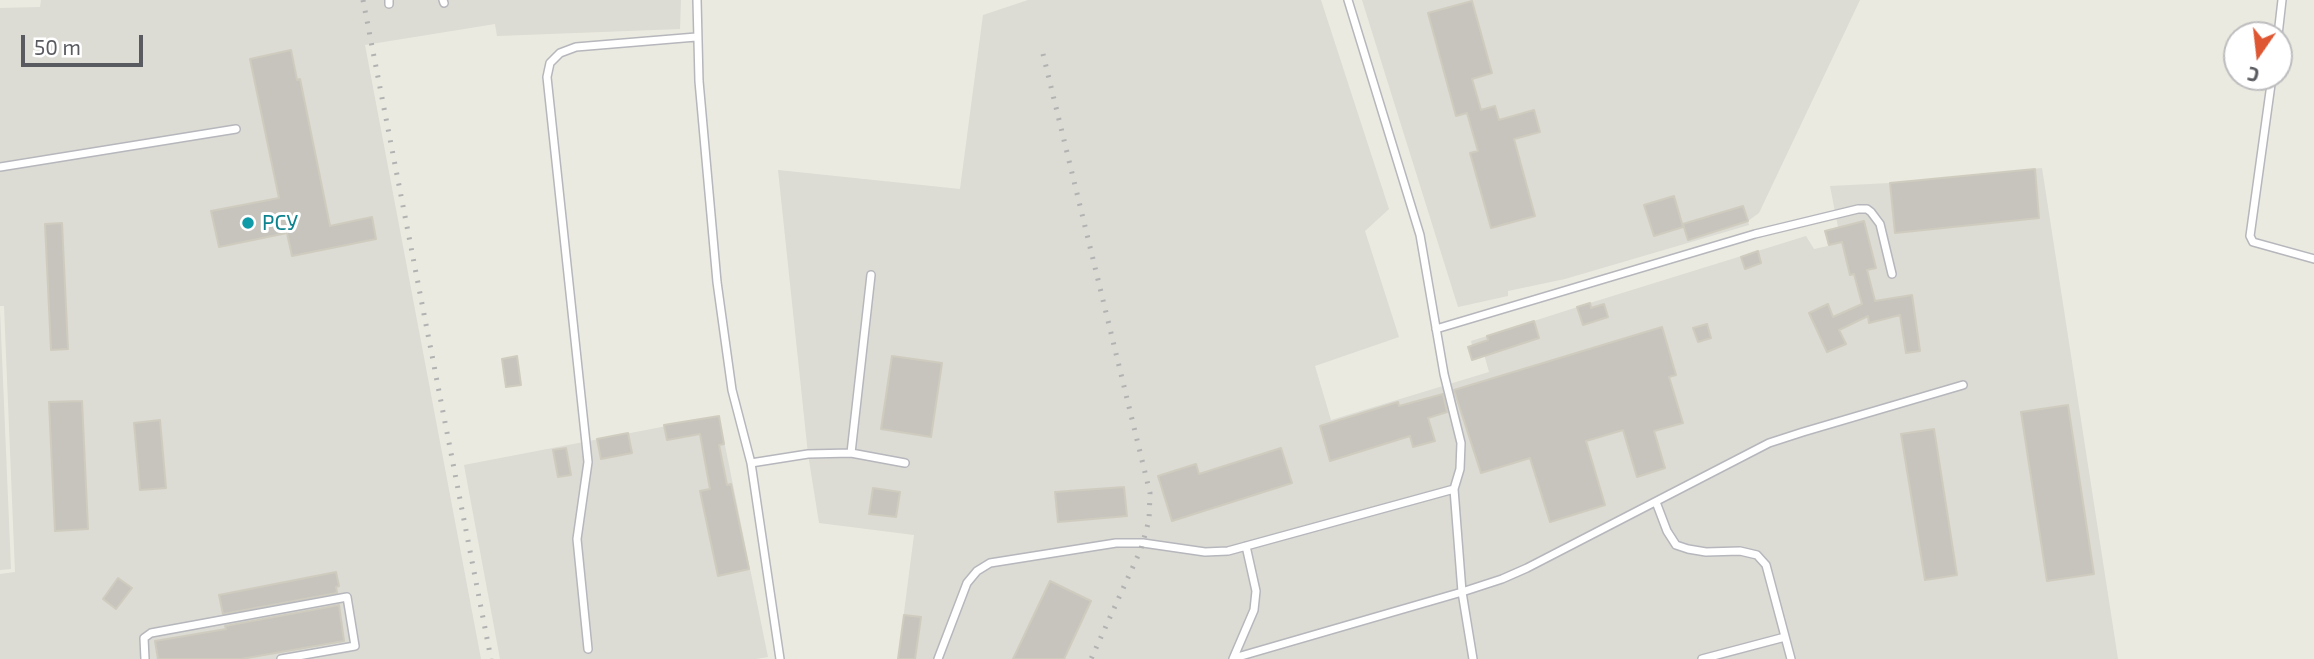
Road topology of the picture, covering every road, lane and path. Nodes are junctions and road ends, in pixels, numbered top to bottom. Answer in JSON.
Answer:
{"nodes":[{"id":1,"x":697,"y":0,"type":"edge"},
{"id":2,"x":1348,"y":0,"type":"edge"},
{"id":3,"x":2282,"y":0,"type":"edge"},
{"id":4,"x":2280,"y":21,"type":"edge"},
{"id":5,"x":696,"y":37,"type":"junction"},
{"id":6,"x":2270,"y":91,"type":"edge"},
{"id":7,"x":236,"y":128,"type":"dead end"},
{"id":8,"x":0,"y":167,"type":"edge"},
{"id":9,"x":2314,"y":259,"type":"edge"},
{"id":10,"x":1892,"y":274,"type":"dead end"},
{"id":11,"x":871,"y":275,"type":"dead end"},
{"id":12,"x":1436,"y":329,"type":"junction"},
{"id":13,"x":1963,"y":385,"type":"dead end"},
{"id":14,"x":851,"y":453,"type":"junction"},
{"id":15,"x":751,"y":463,"type":"junction"},
{"id":16,"x":905,"y":463,"type":"dead end"},
{"id":17,"x":1454,"y":489,"type":"junction"},
{"id":18,"x":1657,"y":502,"type":"junction"},
{"id":19,"x":1246,"y":546,"type":"junction"},
{"id":20,"x":1462,"y":592,"type":"junction"},
{"id":21,"x":1785,"y":637,"type":"junction"},
{"id":22,"x":588,"y":649,"type":"dead end"},
{"id":23,"x":1234,"y":658,"type":"edge"},
{"id":24,"x":145,"y":659,"type":"edge"},
{"id":25,"x":281,"y":659,"type":"edge"},
{"id":26,"x":780,"y":659,"type":"edge"},
{"id":27,"x":938,"y":659,"type":"edge"},
{"id":28,"x":1473,"y":659,"type":"edge"},
{"id":29,"x":1702,"y":659,"type":"edge"},
{"id":30,"x":1791,"y":659,"type":"edge"}],
"edges":[{"from":1,"to":5,"type":"lane"},
{"from":2,"to":12,"type":"lane"},
{"from":3,"to":4,"type":"lane"},
{"from":5,"to":15,"type":"lane"},
{"from":5,"to":22,"type":"lane"},
{"from":6,"to":9,"type":"lane"},
{"from":7,"to":8,"type":"lane"},
{"from":10,"to":12,"type":"lane"},
{"from":11,"to":14,"type":"lane"},
{"from":12,"to":17,"type":"lane"},
{"from":13,"to":18,"type":"lane"},
{"from":14,"to":15,"type":"lane"},
{"from":14,"to":16,"type":"lane"},
{"from":15,"to":26,"type":"lane"},
{"from":17,"to":19,"type":"lane"},
{"from":17,"to":20,"type":"lane"},
{"from":18,"to":20,"type":"lane"},
{"from":18,"to":21,"type":"lane"},
{"from":19,"to":23,"type":"lane"},
{"from":19,"to":27,"type":"lane"},
{"from":20,"to":23,"type":"lane"},
{"from":20,"to":28,"type":"lane"},
{"from":21,"to":29,"type":"lane"},
{"from":21,"to":30,"type":"lane"},
{"from":24,"to":25,"type":"lane"}]}
